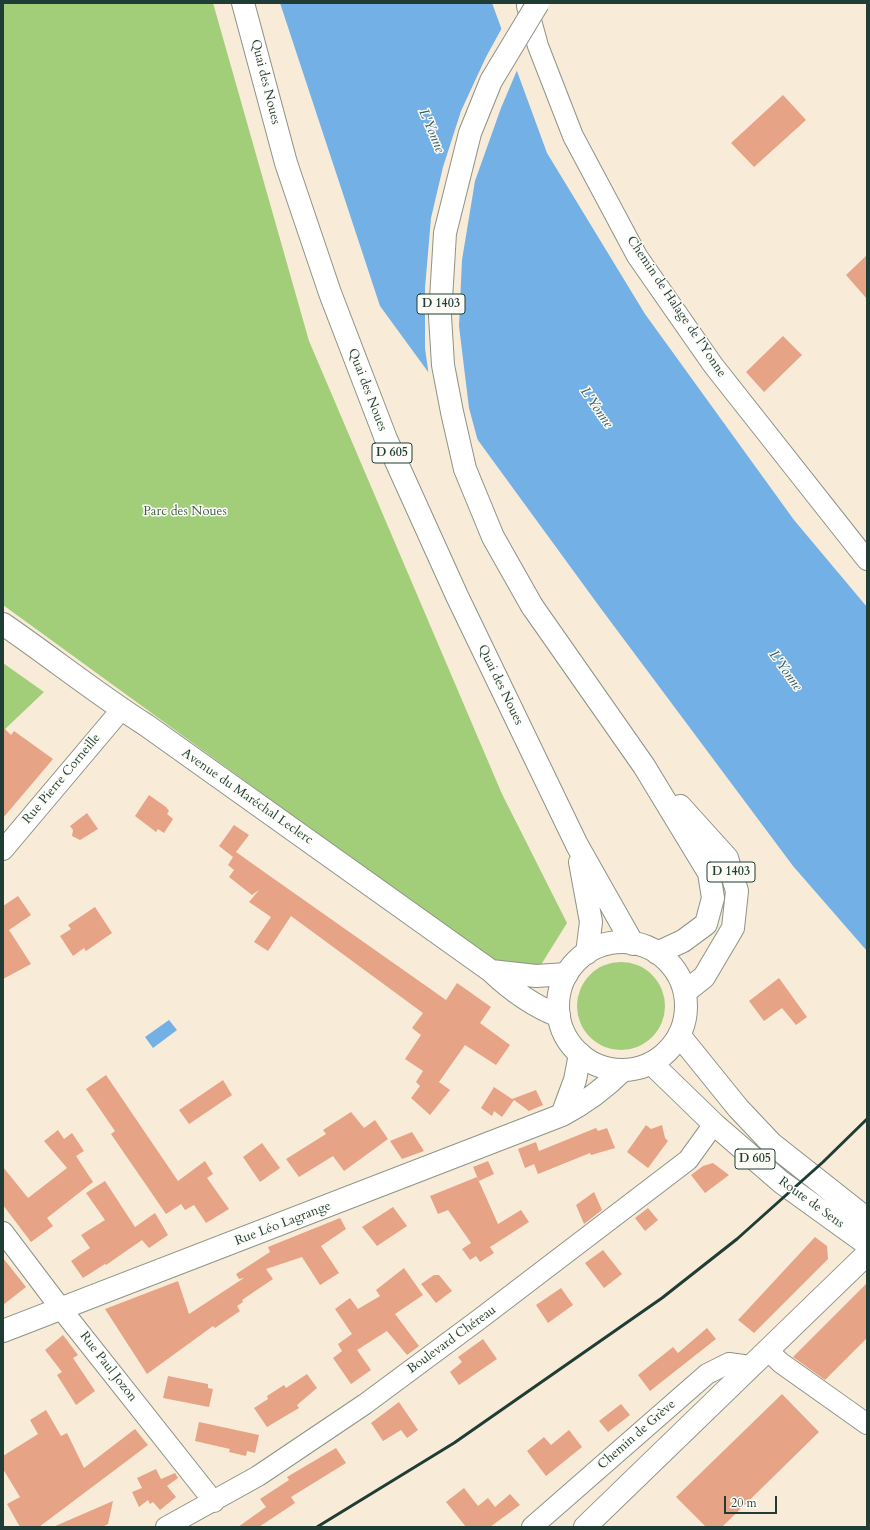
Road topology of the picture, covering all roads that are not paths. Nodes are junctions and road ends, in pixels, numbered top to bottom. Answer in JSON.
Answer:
{"nodes":[{"id":1,"x":243,"y":3,"type":"edge"},
{"id":2,"x":526,"y":3,"type":"edge"},
{"id":3,"x":538,"y":3,"type":"edge"},
{"id":4,"x":867,"y":560,"type":"edge"},
{"id":5,"x":3,"y":624,"type":"edge"},
{"id":6,"x":121,"y":710,"type":"junction"},
{"id":7,"x":644,"y":766,"type":"junction"},
{"id":8,"x":577,"y":845,"type":"junction"},
{"id":9,"x":3,"y":850,"type":"edge"},
{"id":10,"x":633,"y":944,"type":"junction"},
{"id":11,"x":658,"y":953,"type":"junction"},
{"id":12,"x":587,"y":954,"type":"junction"},
{"id":13,"x":491,"y":971,"type":"junction"},
{"id":14,"x":567,"y":974,"type":"junction"},
{"id":15,"x":685,"y":992,"type":"junction"},
{"id":16,"x":559,"y":1016,"type":"junction"},
{"id":17,"x":679,"y":1035,"type":"junction"},
{"id":18,"x":580,"y":1054,"type":"junction"},
{"id":19,"x":651,"y":1064,"type":"junction"},
{"id":20,"x":623,"y":1070,"type":"junction"},
{"id":21,"x":562,"y":1115,"type":"junction"},
{"id":22,"x":714,"y":1124,"type":"junction"},
{"id":23,"x":867,"y":1219,"type":"edge"},
{"id":24,"x":3,"y":1232,"type":"edge"},
{"id":25,"x":867,"y":1244,"type":"edge"},
{"id":26,"x":867,"y":1254,"type":"edge"},
{"id":27,"x":62,"y":1310,"type":"junction"},
{"id":28,"x":3,"y":1331,"type":"edge"},
{"id":29,"x":768,"y":1350,"type":"junction"},
{"id":30,"x":750,"y":1366,"type":"junction"},
{"id":31,"x":867,"y":1424,"type":"edge"},
{"id":32,"x":214,"y":1502,"type":"junction"},
{"id":33,"x":166,"y":1527,"type":"edge"},
{"id":34,"x":532,"y":1527,"type":"edge"},
{"id":35,"x":585,"y":1527,"type":"edge"}],
"edges":[{"from":1,"to":8,"type":"main road","name":"Quai des Noues","number":"D 605"},
{"from":2,"to":4,"type":"street","name":"Chemin de Halage de l'Yonne"},
{"from":3,"to":7,"type":"main road","number":"D 1403","bridge":true},
{"from":5,"to":6,"type":"main road","name":"Avenue du Maréchal Leclerc"},
{"from":6,"to":9,"type":"street","name":"Rue Pierre Corneille"},
{"from":6,"to":13,"type":"main road","name":"Avenue du Maréchal Leclerc"},
{"from":7,"to":11,"type":"main road","number":"D 1403"},
{"from":7,"to":15,"type":"main road","number":"D 1403"},
{"from":8,"to":10,"type":"main road","number":"D 605"},
{"from":8,"to":12,"type":"main road","number":"D 605"},
{"from":10,"to":11,"type":"main road"},
{"from":10,"to":12,"type":"main road"},
{"from":11,"to":15,"type":"main road"},
{"from":12,"to":14,"type":"main road"},
{"from":13,"to":14,"type":"main road"},
{"from":13,"to":16,"type":"main road"},
{"from":14,"to":16,"type":"main road"},
{"from":15,"to":17,"type":"main road"},
{"from":16,"to":18,"type":"main road"},
{"from":17,"to":19,"type":"main road"},
{"from":17,"to":23,"type":"main road","name":"Route de Sens","number":"D 605"},
{"from":18,"to":20,"type":"main road"},
{"from":18,"to":21,"type":"main road"},
{"from":19,"to":20,"type":"main road"},
{"from":19,"to":22,"type":"main road","name":"Route de Sens","number":"D 605"},
{"from":20,"to":21,"type":"main road","name":"Rue Léo Lagrange"},
{"from":21,"to":27,"type":"main road","name":"Rue Léo Lagrange"},
{"from":22,"to":25,"type":"main road","name":"Route de Sens","number":"D 605"},
{"from":22,"to":32,"type":"street","name":"Boulevard Chéreau"},
{"from":24,"to":27,"type":"street","name":"Rue Paul Jozon"},
{"from":26,"to":29,"type":"main road","name":"Chemin de Grève"},
{"from":27,"to":28,"type":"main road","name":"Rue Léo Lagrange"},
{"from":27,"to":32,"type":"street","name":"Rue Paul Jozon"},
{"from":29,"to":30,"type":"main road","name":"Chemin de Grève"},
{"from":29,"to":31,"type":"street"},
{"from":30,"to":34,"type":"street","name":"Chemin de Grève"},
{"from":30,"to":35,"type":"main road","name":"Chemin de Grève"},
{"from":32,"to":33,"type":"street","name":"Boulevard Chéreau"}]}
